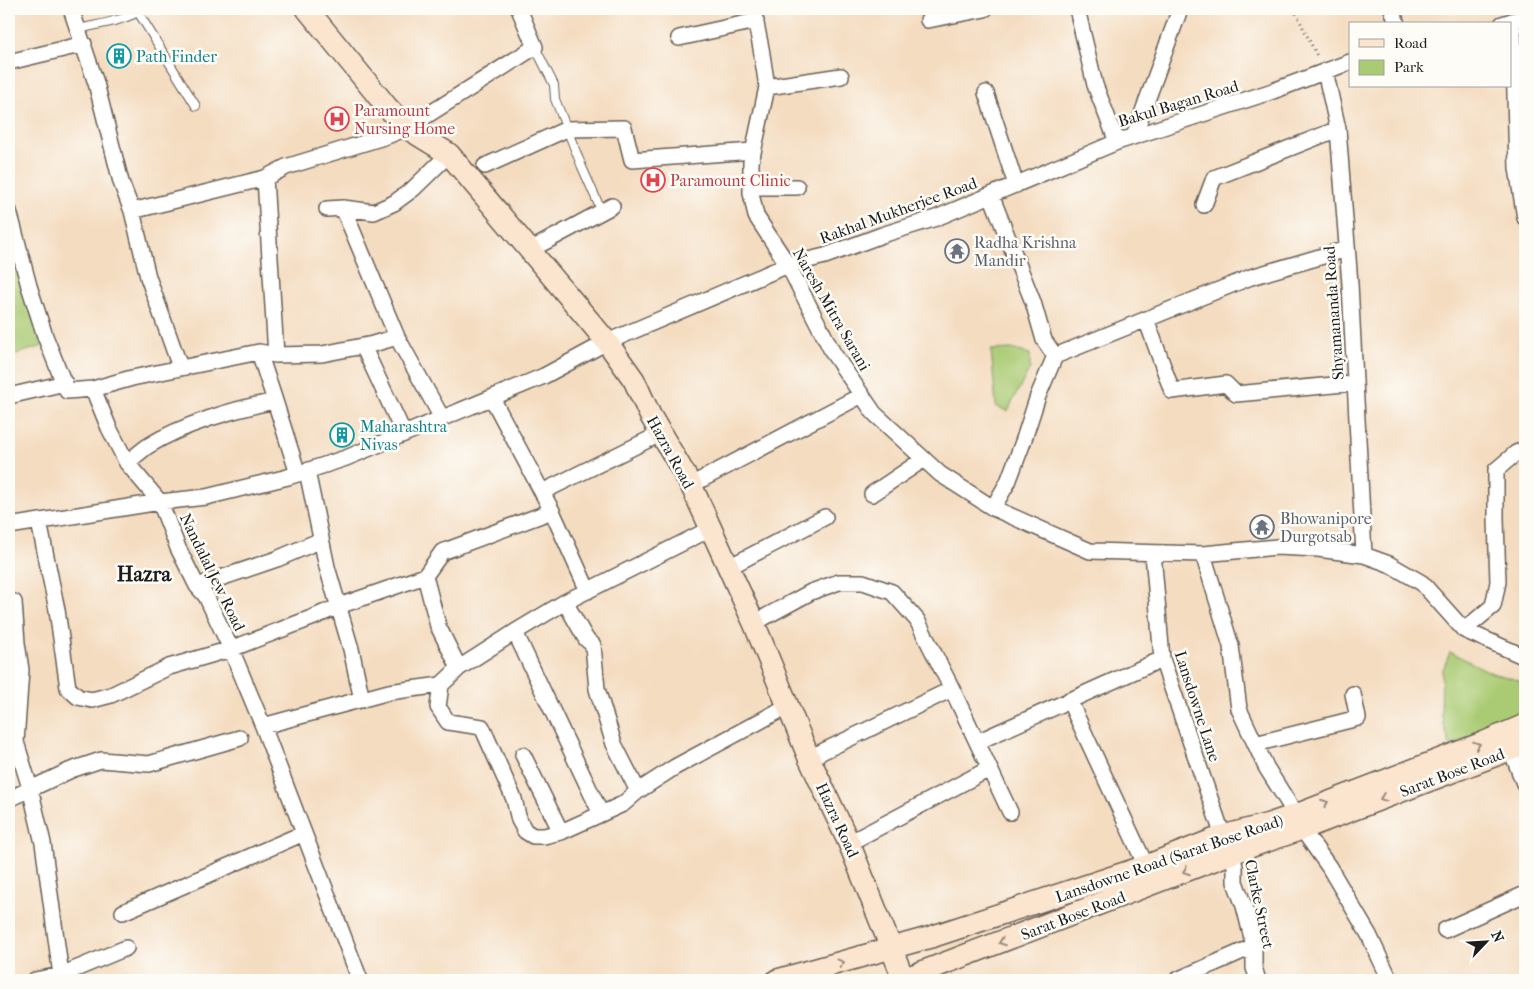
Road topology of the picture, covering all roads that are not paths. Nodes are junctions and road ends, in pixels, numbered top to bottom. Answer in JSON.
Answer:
{"nodes":[{"id":1,"x":71,"y":9,"type":"edge"},
{"id":2,"x":307,"y":9,"type":"edge"},
{"id":3,"x":519,"y":9,"type":"edge"},
{"id":4,"x":985,"y":9,"type":"edge"},
{"id":5,"x":1077,"y":9,"type":"edge"},
{"id":6,"x":1392,"y":9,"type":"edge"},
{"id":7,"x":140,"y":10,"type":"edge"},
{"id":8,"x":1181,"y":10,"type":"edge"},
{"id":9,"x":754,"y":15,"type":"edge"},
{"id":10,"x":1516,"y":18,"type":"edge"},
{"id":11,"x":928,"y":20,"type":"dead end"},
{"id":12,"x":1396,"y":22,"type":"edge"},
{"id":13,"x":79,"y":29,"type":"junction"},
{"id":14,"x":679,"y":38,"type":"dead end"},
{"id":15,"x":84,"y":44,"type":"junction"},
{"id":16,"x":535,"y":48,"type":"junction"},
{"id":17,"x":9,"y":62,"type":"edge"},
{"id":18,"x":1349,"y":62,"type":"edge"},
{"id":19,"x":1325,"y":71,"type":"junction"},
{"id":20,"x":841,"y":76,"type":"dead end"},
{"id":21,"x":767,"y":87,"type":"junction"},
{"id":22,"x":986,"y":93,"type":"dead end"},
{"id":23,"x":196,"y":106,"type":"dead end"},
{"id":24,"x":408,"y":128,"type":"junction"},
{"id":25,"x":1338,"y":128,"type":"junction"},
{"id":26,"x":567,"y":129,"type":"junction"},
{"id":27,"x":1134,"y":136,"type":"junction"},
{"id":28,"x":1117,"y":142,"type":"junction"},
{"id":29,"x":753,"y":151,"type":"junction"},
{"id":30,"x":449,"y":154,"type":"junction"},
{"id":31,"x":485,"y":166,"type":"dead end"},
{"id":32,"x":1521,"y":167,"type":"edge"},
{"id":33,"x":265,"y":178,"type":"junction"},
{"id":34,"x":1016,"y":185,"type":"junction"},
{"id":35,"x":751,"y":187,"type":"junction"},
{"id":36,"x":797,"y":187,"type":"dead end"},
{"id":37,"x":991,"y":195,"type":"junction"},
{"id":38,"x":1204,"y":205,"type":"dead end"},
{"id":39,"x":343,"y":208,"type":"junction"},
{"id":40,"x":327,"y":209,"type":"dead end"},
{"id":41,"x":607,"y":209,"type":"joint"},
{"id":42,"x":9,"y":211,"type":"edge"},
{"id":43,"x":132,"y":211,"type":"junction"},
{"id":44,"x":1525,"y":218,"type":"edge"},
{"id":45,"x":1347,"y":248,"type":"junction"},
{"id":46,"x":530,"y":250,"type":"junction"},
{"id":47,"x":788,"y":265,"type":"junction"},
{"id":48,"x":1146,"y":319,"type":"junction"},
{"id":49,"x":397,"y":337,"type":"junction"},
{"id":50,"x":607,"y":342,"type":"junction"},
{"id":51,"x":363,"y":346,"type":"junction"},
{"id":52,"x":259,"y":352,"type":"junction"},
{"id":53,"x":276,"y":355,"type":"junction"},
{"id":54,"x":1055,"y":356,"type":"junction"},
{"id":55,"x":180,"y":367,"type":"junction"},
{"id":56,"x":65,"y":383,"type":"junction"},
{"id":57,"x":1355,"y":383,"type":"junction"},
{"id":58,"x":93,"y":390,"type":"junction"},
{"id":59,"x":862,"y":395,"type":"junction"},
{"id":60,"x":9,"y":396,"type":"edge"},
{"id":61,"x":492,"y":398,"type":"junction"},
{"id":62,"x":275,"y":401,"type":"junction"},
{"id":63,"x":442,"y":418,"type":"junction"},
{"id":64,"x":662,"y":433,"type":"junction"},
{"id":65,"x":404,"y":434,"type":"junction"},
{"id":66,"x":1525,"y":449,"type":"edge"},
{"id":67,"x":924,"y":459,"type":"junction"},
{"id":68,"x":127,"y":463,"type":"junction"},
{"id":69,"x":302,"y":473,"type":"junction"},
{"id":70,"x":691,"y":485,"type":"junction"},
{"id":71,"x":542,"y":492,"type":"junction"},
{"id":72,"x":872,"y":494,"type":"dead end"},
{"id":73,"x":160,"y":502,"type":"junction"},
{"id":74,"x":993,"y":508,"type":"junction"},
{"id":75,"x":552,"y":511,"type":"junction"},
{"id":76,"x":826,"y":517,"type":"dead end"},
{"id":77,"x":39,"y":522,"type":"junction"},
{"id":78,"x":9,"y":526,"type":"edge"},
{"id":79,"x":710,"y":529,"type":"junction"},
{"id":80,"x":321,"y":540,"type":"junction"},
{"id":81,"x":1153,"y":553,"type":"junction"},
{"id":82,"x":1203,"y":554,"type":"junction"},
{"id":83,"x":1364,"y":555,"type":"junction"},
{"id":84,"x":729,"y":568,"type":"junction"},
{"id":85,"x":424,"y":576,"type":"junction"},
{"id":86,"x":197,"y":586,"type":"junction"},
{"id":87,"x":588,"y":591,"type":"junction"},
{"id":88,"x":564,"y":602,"type":"junction"},
{"id":89,"x":9,"y":603,"type":"edge"},
{"id":90,"x":339,"y":606,"type":"junction"},
{"id":91,"x":754,"y":623,"type":"junction"},
{"id":92,"x":1464,"y":630,"type":"junction"},
{"id":93,"x":515,"y":632,"type":"junction"},
{"id":94,"x":232,"y":649,"type":"junction"},
{"id":95,"x":1525,"y":657,"type":"edge"},
{"id":96,"x":1162,"y":659,"type":"junction"},
{"id":97,"x":459,"y":668,"type":"junction"},
{"id":98,"x":441,"y":685,"type":"junction"},
{"id":99,"x":952,"y":689,"type":"junction"},
{"id":100,"x":1352,"y":694,"type":"dead end"},
{"id":101,"x":362,"y":700,"type":"junction"},
{"id":102,"x":1069,"y":700,"type":"junction"},
{"id":103,"x":788,"y":706,"type":"junction"},
{"id":104,"x":1525,"y":725,"type":"edge"},
{"id":105,"x":263,"y":726,"type":"junction"},
{"id":106,"x":240,"y":738,"type":"dead end"},
{"id":107,"x":977,"y":742,"type":"junction"},
{"id":108,"x":1255,"y":744,"type":"junction"},
{"id":109,"x":1518,"y":747,"type":"edge"},
{"id":110,"x":523,"y":755,"type":"dead end"},
{"id":111,"x":809,"y":758,"type":"junction"},
{"id":112,"x":990,"y":769,"type":"junction"},
{"id":113,"x":1525,"y":786,"type":"edge"},
{"id":114,"x":30,"y":788,"type":"junction"},
{"id":115,"x":638,"y":791,"type":"junction"},
{"id":116,"x":9,"y":799,"type":"edge"},
{"id":117,"x":1010,"y":812,"type":"dead end"},
{"id":118,"x":601,"y":814,"type":"junction"},
{"id":119,"x":1299,"y":822,"type":"junction"},
{"id":120,"x":561,"y":832,"type":"junction"},
{"id":121,"x":304,"y":833,"type":"junction"},
{"id":122,"x":850,"y":843,"type":"junction"},
{"id":123,"x":1227,"y":844,"type":"junction"},
{"id":124,"x":1146,"y":866,"type":"junction"},
{"id":125,"x":1525,"y":894,"type":"edge"},
{"id":126,"x":123,"y":912,"type":"dead end"},
{"id":127,"x":1445,"y":930,"type":"dead end"},
{"id":128,"x":1254,"y":946,"type":"junction"},
{"id":129,"x":126,"y":948,"type":"dead end"},
{"id":130,"x":891,"y":949,"type":"junction"},
{"id":131,"x":61,"y":975,"type":"junction"},
{"id":132,"x":35,"y":980,"type":"edge"},
{"id":133,"x":360,"y":980,"type":"edge"},
{"id":134,"x":777,"y":980,"type":"edge"},
{"id":135,"x":903,"y":980,"type":"edge"},
{"id":136,"x":1177,"y":980,"type":"edge"},
{"id":137,"x":1258,"y":980,"type":"edge"},
{"id":138,"x":1390,"y":980,"type":"edge"}],
"edges":[{"from":1,"to":13,"type":"street"},
{"from":2,"to":24,"type":"main road","name":"Hazra Road"},
{"from":3,"to":16,"type":"street"},
{"from":4,"to":11,"type":"street"},
{"from":5,"to":28,"type":"street","name":"Bakul Bagan Road"},
{"from":6,"to":12,"type":"street"},
{"from":7,"to":13,"type":"lane"},
{"from":7,"to":23,"type":"lane"},
{"from":8,"to":27,"type":"street"},
{"from":9,"to":14,"type":"street"},
{"from":9,"to":21,"type":"street","name":"Naresh Mitra Sarani"},
{"from":10,"to":32,"type":"street"},
{"from":13,"to":15,"type":"street"},
{"from":15,"to":17,"type":"street"},
{"from":15,"to":43,"type":"street"},
{"from":16,"to":24,"type":"street"},
{"from":16,"to":26,"type":"lane"},
{"from":18,"to":19,"type":"street","name":"Bakul Bagan Road"},
{"from":19,"to":25,"type":"street","name":"Shyamananda Road"},
{"from":19,"to":27,"type":"street","name":"Bakul Bagan Road"},
{"from":20,"to":21,"type":"street"},
{"from":21,"to":29,"type":"street","name":"Naresh Mitra Sarani"},
{"from":22,"to":34,"type":"street"},
{"from":24,"to":30,"type":"main road","name":"Hazra Road"},
{"from":24,"to":33,"type":"street"},
{"from":25,"to":38,"type":"street"},
{"from":25,"to":45,"type":"street","name":"Shyamananda Road"},
{"from":26,"to":29,"type":"street"},
{"from":26,"to":31,"type":"street"},
{"from":26,"to":41,"type":"lane"},
{"from":27,"to":28,"type":"street","name":"Bakul Bagan Road"},
{"from":28,"to":34,"type":"street","name":"Rakhal Mukherjee Road"},
{"from":29,"to":35,"type":"street","name":"Naresh Mitra Sarani"},
{"from":30,"to":39,"type":"street"},
{"from":30,"to":46,"type":"main road","name":"Hazra Road"},
{"from":32,"to":44,"type":"street"},
{"from":33,"to":43,"type":"street"},
{"from":33,"to":53,"type":"street"},
{"from":34,"to":37,"type":"street","name":"Rakhal Mukherjee Road"},
{"from":35,"to":36,"type":"street"},
{"from":35,"to":47,"type":"street","name":"Naresh Mitra Sarani"},
{"from":37,"to":47,"type":"street","name":"Rakhal Mukherjee Road"},
{"from":37,"to":54,"type":"street"},
{"from":39,"to":40,"type":"street"},
{"from":39,"to":49,"type":"street"},
{"from":41,"to":46,"type":"street"},
{"from":42,"to":56,"type":"street"},
{"from":43,"to":55,"type":"street"},
{"from":45,"to":48,"type":"street"},
{"from":45,"to":57,"type":"street","name":"Shyamananda Road"},
{"from":46,"to":50,"type":"main road","name":"Hazra Road"},
{"from":47,"to":50,"type":"street","name":"Rakhal Mukherjee Road"},
{"from":47,"to":59,"type":"street","name":"Naresh Mitra Sarani"},
{"from":48,"to":54,"type":"street"},
{"from":48,"to":57,"type":"street"},
{"from":49,"to":51,"type":"street"},
{"from":49,"to":63,"type":"street"},
{"from":50,"to":61,"type":"street","name":"Rakhal Mukherjee Road"},
{"from":50,"to":64,"type":"main road","name":"Hazra Road"},
{"from":51,"to":53,"type":"street"},
{"from":51,"to":65,"type":"street"},
{"from":52,"to":53,"type":"street"},
{"from":52,"to":55,"type":"street"},
{"from":52,"to":62,"type":"street"},
{"from":54,"to":74,"type":"street"},
{"from":55,"to":58,"type":"street"},
{"from":56,"to":58,"type":"street"},
{"from":56,"to":60,"type":"street"},
{"from":57,"to":83,"type":"street","name":"Shyamananda Road"},
{"from":58,"to":68,"type":"street","name":"Nandalal Jew Road"},
{"from":59,"to":67,"type":"street","name":"Naresh Mitra Sarani"},
{"from":59,"to":70,"type":"street"},
{"from":61,"to":63,"type":"street","name":"Rakhal Mukherjee Road"},
{"from":61,"to":71,"type":"street"},
{"from":62,"to":68,"type":"street"},
{"from":62,"to":69,"type":"street"},
{"from":63,"to":65,"type":"street","name":"Rakhal Mukherjee Road"},
{"from":64,"to":70,"type":"main road","name":"Hazra Road"},
{"from":64,"to":71,"type":"street"},
{"from":65,"to":69,"type":"street","name":"Rakhal Mukherjee Road"},
{"from":66,"to":92,"type":"street"},
{"from":67,"to":72,"type":"street"},
{"from":67,"to":74,"type":"street","name":"Naresh Mitra Sarani"},
{"from":68,"to":73,"type":"street","name":"Nandalal Jew Road"},
{"from":69,"to":73,"type":"street","name":"Rakhal Mukherjee Road"},
{"from":69,"to":80,"type":"street"},
{"from":70,"to":79,"type":"main road","name":"Hazra Road"},
{"from":71,"to":75,"type":"street"},
{"from":73,"to":77,"type":"street","name":"Rakhal Mukherjee Road"},
{"from":73,"to":86,"type":"street","name":"Nandalal Jew Road"},
{"from":74,"to":81,"type":"street","name":"Naresh Mitra Sarani"},
{"from":75,"to":85,"type":"street"},
{"from":75,"to":87,"type":"street"},
{"from":76,"to":84,"type":"street"},
{"from":77,"to":78,"type":"street","name":"Rakhal Mukherjee Road"},
{"from":77,"to":94,"type":"street"},
{"from":79,"to":84,"type":"main road","name":"Hazra Road"},
{"from":79,"to":87,"type":"street"},
{"from":80,"to":86,"type":"street"},
{"from":80,"to":90,"type":"street"},
{"from":81,"to":82,"type":"street","name":"Naresh Mitra Sarani"},
{"from":81,"to":96,"type":"street","name":"Lansdowne Lane"},
{"from":82,"to":83,"type":"street","name":"Naresh Mitra Sarani"},
{"from":82,"to":108,"type":"street"},
{"from":83,"to":92,"type":"street","name":"Naresh Mitra Sarani"},
{"from":84,"to":91,"type":"main road","name":"Hazra Road"},
{"from":85,"to":90,"type":"street"},
{"from":85,"to":97,"type":"street"},
{"from":86,"to":94,"type":"street","name":"Nandalal Jew Road"},
{"from":87,"to":88,"type":"street"},
{"from":88,"to":93,"type":"street"},
{"from":88,"to":115,"type":"street"},
{"from":89,"to":114,"type":"street"},
{"from":90,"to":94,"type":"street"},
{"from":90,"to":101,"type":"street"},
{"from":91,"to":99,"type":"street"},
{"from":91,"to":103,"type":"main road","name":"Hazra Road"},
{"from":92,"to":95,"type":"street","name":"Naresh Mitra Sarani"},
{"from":93,"to":97,"type":"street"},
{"from":93,"to":118,"type":"street"},
{"from":94,"to":105,"type":"street","name":"Nandalal Jew Road"},
{"from":96,"to":102,"type":"street"},
{"from":96,"to":123,"type":"street","name":"Lansdowne Lane"},
{"from":97,"to":98,"type":"street"},
{"from":98,"to":101,"type":"street"},
{"from":98,"to":120,"type":"street"},
{"from":99,"to":107,"type":"street"},
{"from":99,"to":111,"type":"street"},
{"from":100,"to":108,"type":"street"},
{"from":101,"to":105,"type":"street"},
{"from":102,"to":107,"type":"street"},
{"from":102,"to":124,"type":"street"},
{"from":103,"to":111,"type":"main road","name":"Hazra Road"},
{"from":103,"to":115,"type":"street"},
{"from":119,"to":104,"type":"main road","name":"Lansdowne Road (Sarat Bose Road)","one_way":true},
{"from":105,"to":121,"type":"street","name":"Nandalal Jew Road"},
{"from":106,"to":114,"type":"street"},
{"from":107,"to":112,"type":"street"},
{"from":108,"to":119,"type":"street"},
{"from":109,"to":113,"type":"street"},
{"from":109,"to":119,"type":"main road","name":"Sarat Bose Road","one_way":true},
{"from":110,"to":120,"type":"street"},
{"from":111,"to":122,"type":"main road","name":"Hazra Road"},
{"from":112,"to":117,"type":"street"},
{"from":112,"to":122,"type":"street"},
{"from":114,"to":116,"type":"street"},
{"from":114,"to":131,"type":"street"},
{"from":115,"to":118,"type":"street"},
{"from":118,"to":120,"type":"street"},
{"from":119,"to":123,"type":"main road","name":"Lansdowne Road (Sarat Bose Road)"},
{"from":119,"to":138,"type":"street"},
{"from":121,"to":126,"type":"street"},
{"from":121,"to":133,"type":"street","name":"Nandalal Jew Road"},
{"from":122,"to":130,"type":"main road","name":"Hazra Road"},
{"from":123,"to":124,"type":"main road","name":"Lansdowne Road (Sarat Bose Road)"},
{"from":123,"to":128,"type":"street","name":"Clarke Street"},
{"from":123,"to":135,"type":"main road","name":"Sarat Bose Road","one_way":true},
{"from":124,"to":130,"type":"main road","name":"Lansdowne Road (Sarat Bose Road)"},
{"from":125,"to":127,"type":"street"},
{"from":128,"to":136,"type":"street"},
{"from":128,"to":137,"type":"street","name":"Clarke Street"},
{"from":129,"to":131,"type":"street"},
{"from":134,"to":130,"type":"main road","name":"Lansdowne Road (Sarat Bose Road)","one_way":true},
{"from":130,"to":135,"type":"main road","name":"Hazra Road"},
{"from":131,"to":132,"type":"street"}]}
